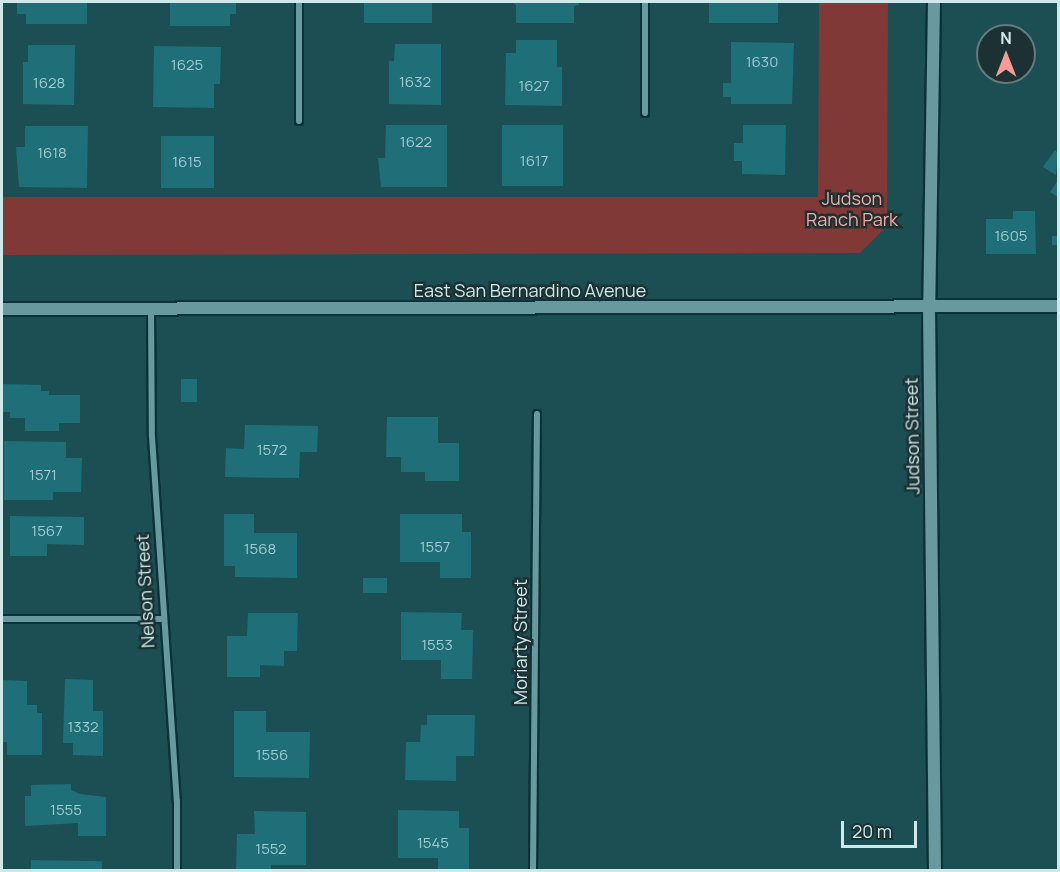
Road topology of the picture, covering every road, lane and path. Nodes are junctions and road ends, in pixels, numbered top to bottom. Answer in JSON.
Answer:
{"nodes":[{"id":1,"x":299,"y":2,"type":"edge"},
{"id":2,"x":645,"y":2,"type":"edge"},
{"id":3,"x":934,"y":2,"type":"edge"},
{"id":4,"x":645,"y":113,"type":"dead end"},
{"id":5,"x":299,"y":121,"type":"dead end"},
{"id":6,"x":1059,"y":306,"type":"edge"},
{"id":7,"x":929,"y":308,"type":"junction"},
{"id":8,"x":2,"y":309,"type":"edge"},
{"id":9,"x":151,"y":309,"type":"junction"},
{"id":10,"x":537,"y":414,"type":"dead end"},
{"id":11,"x":2,"y":619,"type":"edge"},
{"id":12,"x":161,"y":619,"type":"junction"},
{"id":13,"x":177,"y":870,"type":"edge"},
{"id":14,"x":533,"y":870,"type":"edge"},
{"id":15,"x":935,"y":870,"type":"edge"}],
"edges":[{"from":1,"to":5,"type":"street"},
{"from":2,"to":4,"type":"street"},
{"from":3,"to":7,"type":"street","name":"Judson Street"},
{"from":6,"to":7,"type":"street","name":"East San Bernardino Avenue"},
{"from":7,"to":9,"type":"street","name":"East San Bernardino Avenue"},
{"from":7,"to":15,"type":"street","name":"Judson Street"},
{"from":8,"to":9,"type":"street","name":"East San Bernardino Avenue"},
{"from":9,"to":12,"type":"street","name":"Nelson Street"},
{"from":10,"to":14,"type":"street","name":"Moriarty Street"},
{"from":11,"to":12,"type":"street"},
{"from":12,"to":13,"type":"street","name":"Nelson Street"}]}
